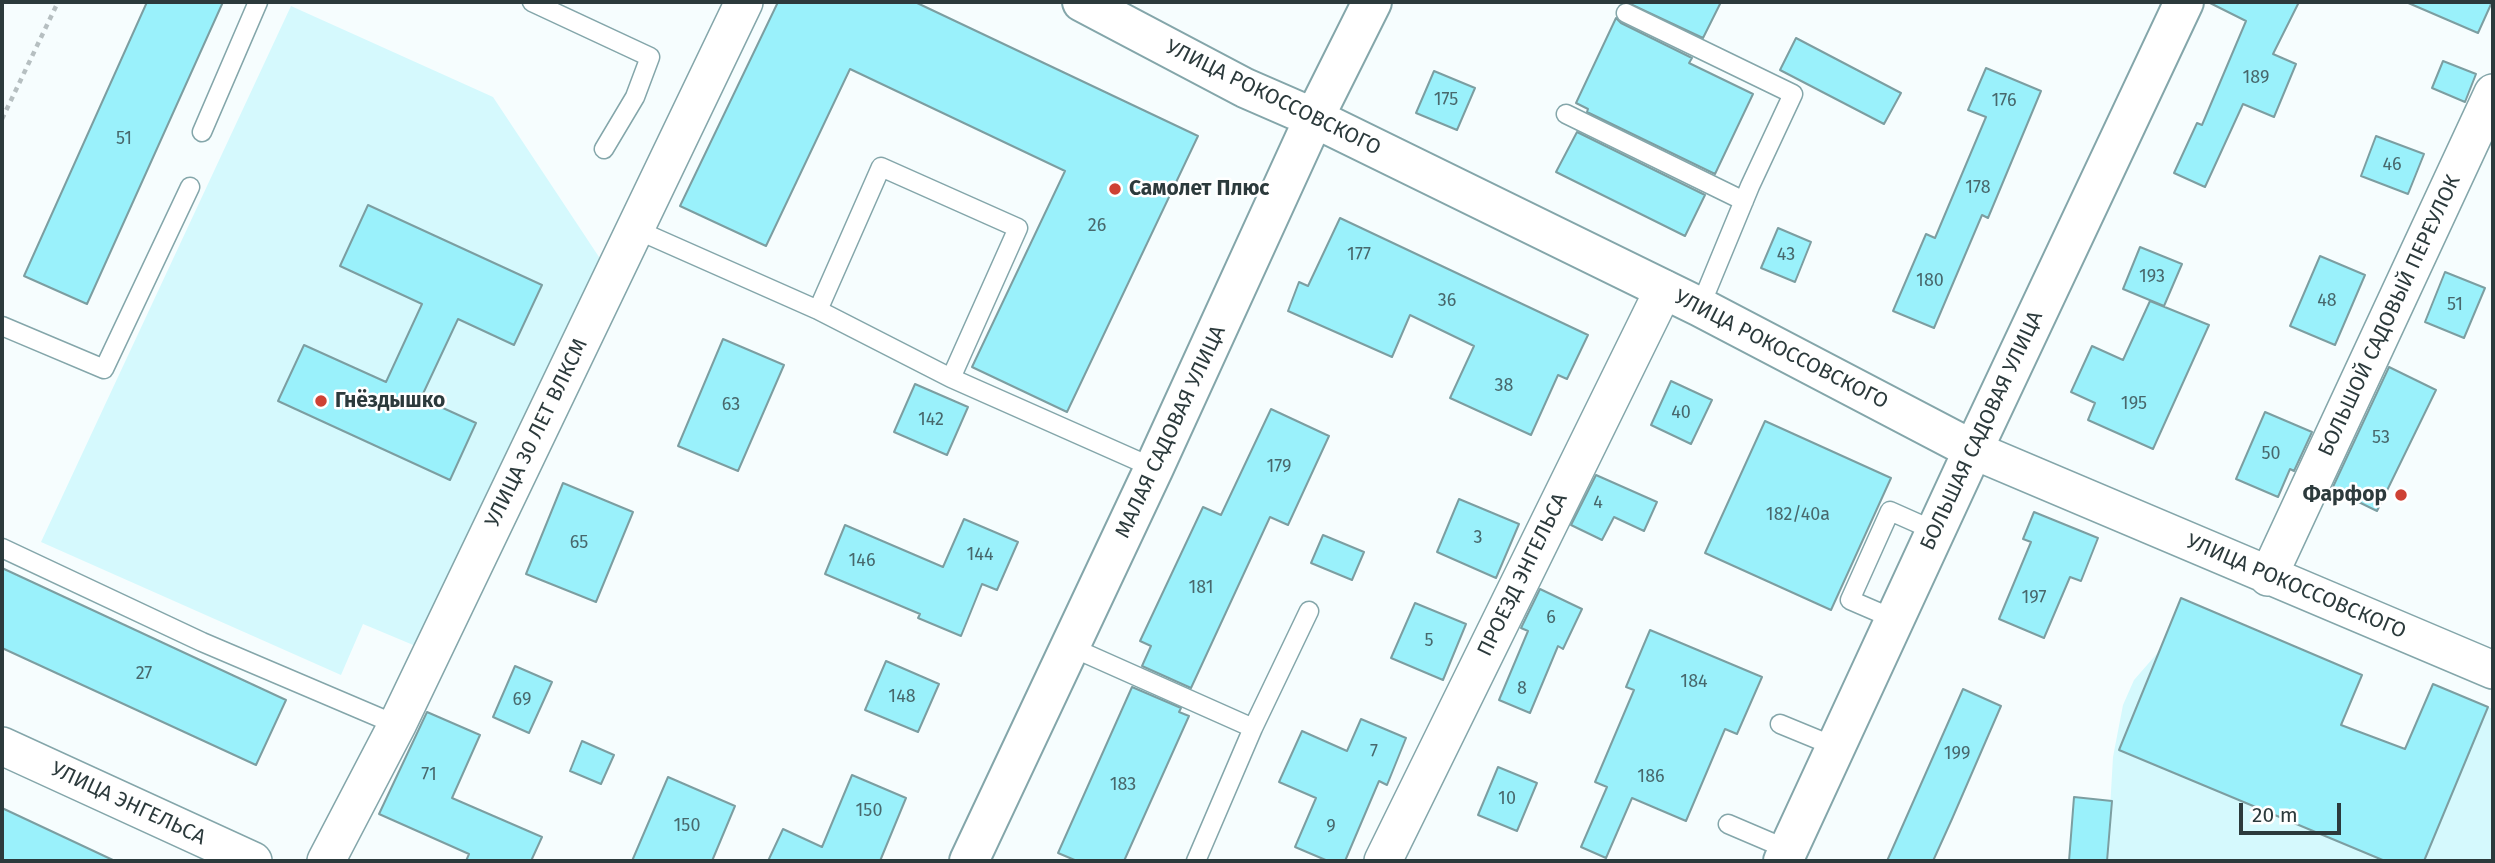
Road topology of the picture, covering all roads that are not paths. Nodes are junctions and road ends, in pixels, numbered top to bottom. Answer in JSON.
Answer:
{"nodes":[{"id":1,"x":258,"y":2,"type":"edge"},
{"id":2,"x":533,"y":2,"type":"edge"},
{"id":3,"x":744,"y":2,"type":"edge"},
{"id":4,"x":1082,"y":2,"type":"edge"},
{"id":5,"x":1372,"y":2,"type":"edge"},
{"id":6,"x":2184,"y":2,"type":"edge"},
{"id":7,"x":1626,"y":13,"type":"dead end"},
{"id":8,"x":2493,"y":93,"type":"edge"},
{"id":9,"x":1566,"y":114,"type":"dead end"},
{"id":10,"x":1314,"y":118,"type":"junction"},
{"id":11,"x":202,"y":132,"type":"dead end"},
{"id":12,"x":604,"y":149,"type":"dead end"},
{"id":13,"x":190,"y":187,"type":"dead end"},
{"id":14,"x":1744,"y":201,"type":"junction"},
{"id":15,"x":635,"y":229,"type":"junction"},
{"id":16,"x":1664,"y":289,"type":"junction"},
{"id":17,"x":1700,"y":307,"type":"junction"},
{"id":18,"x":818,"y":310,"type":"junction"},
{"id":19,"x":2,"y":326,"type":"edge"},
{"id":20,"x":951,"y":378,"type":"junction"},
{"id":21,"x":1973,"y":450,"type":"junction"},
{"id":22,"x":1154,"y":468,"type":"junction"},
{"id":23,"x":2,"y":548,"type":"edge"},
{"id":24,"x":2268,"y":577,"type":"junction"},
{"id":25,"x":1309,"y":611,"type":"dead end"},
{"id":26,"x":1071,"y":646,"type":"junction"},
{"id":27,"x":2493,"y":670,"type":"edge"},
{"id":28,"x":1780,"y":724,"type":"dead end"},
{"id":29,"x":397,"y":725,"type":"junction"},
{"id":30,"x":1253,"y":728,"type":"junction"},
{"id":31,"x":2,"y":746,"type":"edge"},
{"id":32,"x":1836,"y":747,"type":"junction"},
{"id":33,"x":1728,"y":824,"type":"dead end"},
{"id":34,"x":1786,"y":855,"type":"edge"},
{"id":35,"x":978,"y":858,"type":"edge"},
{"id":36,"x":253,"y":861,"type":"edge"},
{"id":37,"x":326,"y":861,"type":"edge"},
{"id":38,"x":1196,"y":861,"type":"edge"},
{"id":39,"x":1383,"y":861,"type":"edge"}],
"edges":[{"from":1,"to":11,"type":"lane"},
{"from":2,"to":12,"type":"lane"},
{"from":3,"to":15,"type":"street","name":"УЛИЦА 30 ЛЕТ ВЛКСМ"},
{"from":4,"to":10,"type":"street","name":"УЛИЦА РОКОССОВСКОГО"},
{"from":5,"to":10,"type":"street","name":"МАЛАЯ САДОВАЯ УЛИЦА"},
{"from":6,"to":21,"type":"street","name":"БОЛЬШАЯ САДОВАЯ УЛИЦА"},
{"from":7,"to":14,"type":"lane"},
{"from":8,"to":24,"type":"street","name":"БОЛЬШОЙ САДОВЫЙ ПЕРЕУЛОК"},
{"from":9,"to":14,"type":"lane"},
{"from":10,"to":16,"type":"street","name":"УЛИЦА РОКОССОВСКОГО"},
{"from":10,"to":22,"type":"street","name":"МАЛАЯ САДОВАЯ УЛИЦА"},
{"from":13,"to":19,"type":"lane"},
{"from":14,"to":17,"type":"lane"},
{"from":15,"to":18,"type":"lane"},
{"from":15,"to":29,"type":"street","name":"УЛИЦА 30 ЛЕТ ВЛКСМ"},
{"from":16,"to":17,"type":"street","name":"УЛИЦА РОКОССОВСКОГО"},
{"from":16,"to":39,"type":"street","name":"ПРОЕЗД ЭНГЕЛЬСА"},
{"from":17,"to":21,"type":"street","name":"УЛИЦА РОКОССОВСКОГО"},
{"from":18,"to":20,"type":"lane"},
{"from":18,"to":20,"type":"lane"},
{"from":20,"to":22,"type":"lane"},
{"from":21,"to":24,"type":"street","name":"УЛИЦА РОКОССОВСКОГО"},
{"from":21,"to":32,"type":"street","name":"БОЛЬШАЯ САДОВАЯ УЛИЦА"},
{"from":22,"to":26,"type":"street","name":"МАЛАЯ САДОВАЯ УЛИЦА"},
{"from":23,"to":29,"type":"lane"},
{"from":24,"to":27,"type":"street","name":"УЛИЦА РОКОССОВСКОГО"},
{"from":25,"to":30,"type":"lane"},
{"from":26,"to":30,"type":"lane"},
{"from":26,"to":35,"type":"street","name":"МАЛАЯ САДОВАЯ УЛИЦА"},
{"from":28,"to":32,"type":"lane"},
{"from":29,"to":37,"type":"street","name":"УЛИЦА 30 ЛЕТ ВЛКСМ"},
{"from":30,"to":38,"type":"lane"},
{"from":31,"to":36,"type":"street","name":"УЛИЦА ЭНГЕЛЬСА"},
{"from":32,"to":34,"type":"street","name":"БОЛЬШАЯ САДОВАЯ УЛИЦА"},
{"from":33,"to":34,"type":"lane"}]}
